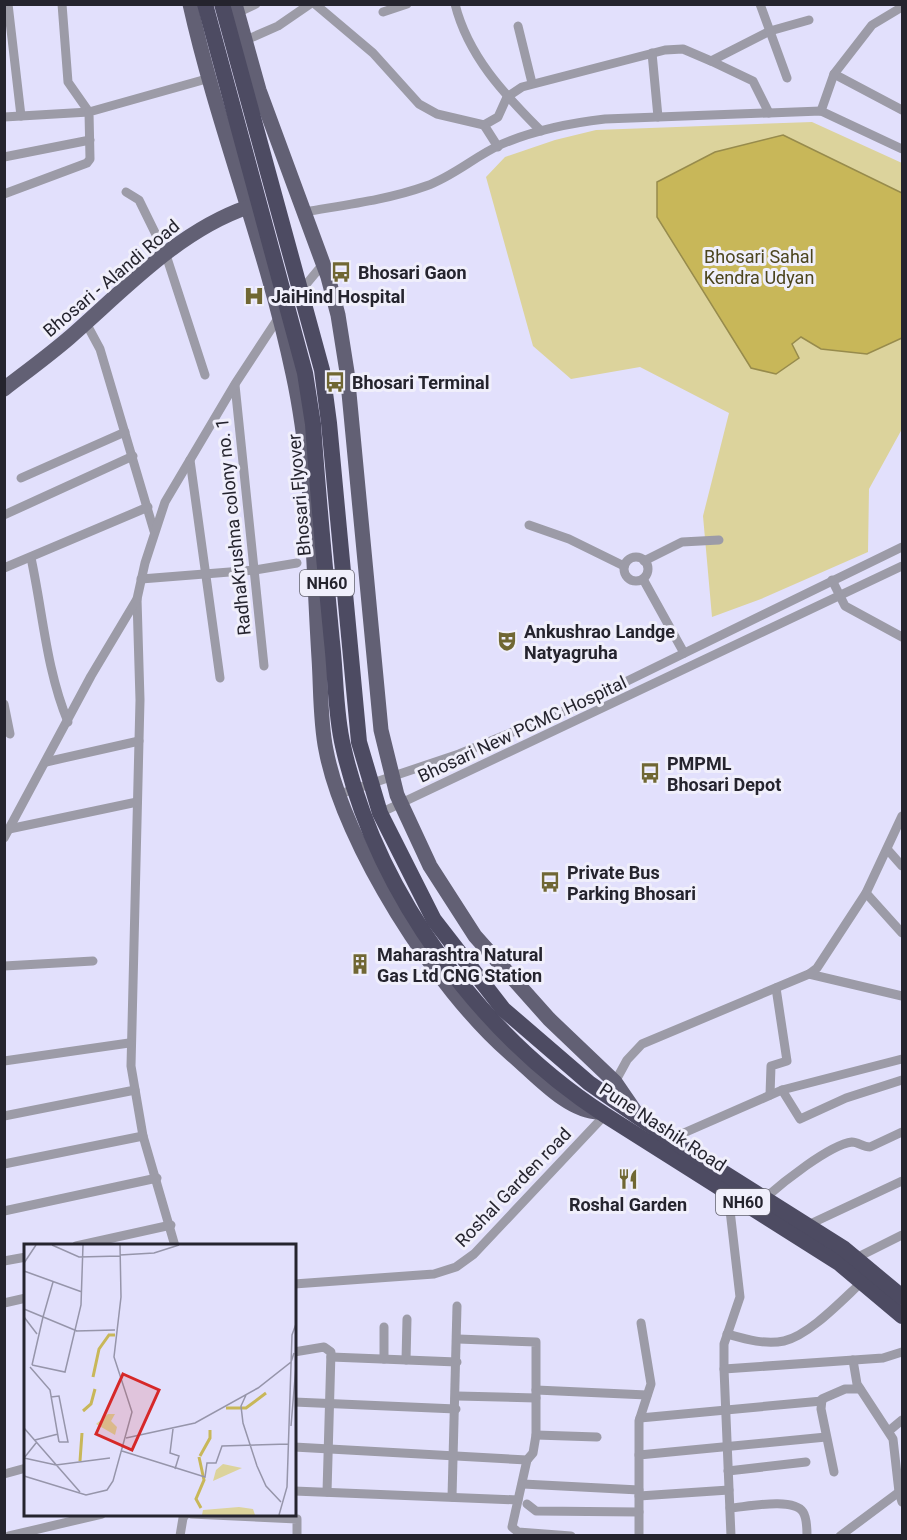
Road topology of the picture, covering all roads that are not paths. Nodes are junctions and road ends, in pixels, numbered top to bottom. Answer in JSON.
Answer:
{"nodes":[{"id":1,"x":8,"y":4,"type":"edge"},
{"id":2,"x":62,"y":4,"type":"edge"},
{"id":3,"x":190,"y":4,"type":"edge"},
{"id":4,"x":205,"y":4,"type":"edge"},
{"id":5,"x":222,"y":4,"type":"edge"},
{"id":6,"x":256,"y":4,"type":"edge"},
{"id":7,"x":310,"y":4,"type":"edge"},
{"id":8,"x":315,"y":4,"type":"edge"},
{"id":9,"x":407,"y":4,"type":"edge"},
{"id":10,"x":454,"y":4,"type":"edge"},
{"id":11,"x":760,"y":4,"type":"edge"},
{"id":12,"x":903,"y":7,"type":"edge"},
{"id":13,"x":237,"y":9,"type":"edge"},
{"id":14,"x":383,"y":12,"type":"dead end"},
{"id":15,"x":809,"y":20,"type":"dead end"},
{"id":16,"x":518,"y":26,"type":"dead end"},
{"id":17,"x":770,"y":31,"type":"junction"},
{"id":18,"x":197,"y":32,"type":"junction"},
{"id":19,"x":246,"y":40,"type":"junction"},
{"id":20,"x":652,"y":54,"type":"junction"},
{"id":21,"x":711,"y":61,"type":"junction"},
{"id":22,"x":834,"y":74,"type":"junction"},
{"id":23,"x":210,"y":78,"type":"junction"},
{"id":24,"x":788,"y":78,"type":"dead end"},
{"id":25,"x":532,"y":84,"type":"junction"},
{"id":26,"x":507,"y":97,"type":"junction"},
{"id":27,"x":903,"y":110,"type":"edge"},
{"id":28,"x":821,"y":111,"type":"junction"},
{"id":29,"x":89,"y":112,"type":"junction"},
{"id":30,"x":769,"y":113,"type":"junction"},
{"id":31,"x":21,"y":116,"type":"junction"},
{"id":32,"x":4,"y":117,"type":"edge"},
{"id":33,"x":658,"y":117,"type":"junction"},
{"id":34,"x":484,"y":125,"type":"junction"},
{"id":35,"x":541,"y":131,"type":"junction"},
{"id":36,"x":90,"y":140,"type":"junction"},
{"id":37,"x":498,"y":147,"type":"junction"},
{"id":38,"x":903,"y":149,"type":"edge"},
{"id":39,"x":4,"y":157,"type":"edge"},
{"id":40,"x":126,"y":192,"type":"dead end"},
{"id":41,"x":4,"y":194,"type":"edge"},
{"id":42,"x":248,"y":207,"type":"junction"},
{"id":43,"x":304,"y":212,"type":"junction"},
{"id":44,"x":166,"y":255,"type":"junction"},
{"id":45,"x":323,"y":264,"type":"junction"},
{"id":46,"x":279,"y":317,"type":"junction"},
{"id":47,"x":86,"y":323,"type":"junction"},
{"id":48,"x":205,"y":375,"type":"dead end"},
{"id":49,"x":235,"y":384,"type":"junction"},
{"id":50,"x":4,"y":389,"type":"edge"},
{"id":51,"x":125,"y":432,"type":"junction"},
{"id":52,"x":133,"y":456,"type":"junction"},
{"id":53,"x":190,"y":460,"type":"junction"},
{"id":54,"x":21,"y":478,"type":"dead end"},
{"id":55,"x":148,"y":507,"type":"junction"},
{"id":56,"x":4,"y":515,"type":"edge"},
{"id":57,"x":529,"y":525,"type":"dead end"},
{"id":58,"x":155,"y":533,"type":"junction"},
{"id":59,"x":719,"y":540,"type":"dead end"},
{"id":60,"x":901,"y":546,"type":"edge"},
{"id":61,"x":31,"y":558,"type":"junction"},
{"id":62,"x":365,"y":559,"type":"junction"},
{"id":63,"x":644,"y":561,"type":"junction"},
{"id":64,"x":305,"y":564,"type":"junction"},
{"id":65,"x":624,"y":566,"type":"junction"},
{"id":66,"x":903,"y":566,"type":"edge"},
{"id":67,"x":4,"y":568,"type":"edge"},
{"id":68,"x":255,"y":570,"type":"junction"},
{"id":69,"x":204,"y":575,"type":"junction"},
{"id":70,"x":141,"y":579,"type":"junction"},
{"id":71,"x":644,"y":579,"type":"junction"},
{"id":72,"x":832,"y":580,"type":"junction"},
{"id":73,"x":840,"y":596,"type":"junction"},
{"id":74,"x":137,"y":599,"type":"junction"},
{"id":75,"x":903,"y":637,"type":"edge"},
{"id":76,"x":684,"y":653,"type":"junction"},
{"id":77,"x":264,"y":666,"type":"dead end"},
{"id":78,"x":220,"y":678,"type":"dead end"},
{"id":79,"x":4,"y":704,"type":"edge"},
{"id":80,"x":68,"y":722,"type":"junction"},
{"id":81,"x":10,"y":734,"type":"dead end"},
{"id":82,"x":139,"y":741,"type":"junction"},
{"id":83,"x":46,"y":762,"type":"junction"},
{"id":84,"x":392,"y":776,"type":"junction"},
{"id":85,"x":337,"y":795,"type":"junction"},
{"id":86,"x":137,"y":802,"type":"junction"},
{"id":87,"x":401,"y":804,"type":"junction"},
{"id":88,"x":903,"y":816,"type":"edge"},
{"id":89,"x":349,"y":826,"type":"junction"},
{"id":90,"x":7,"y":834,"type":"edge"},
{"id":91,"x":887,"y":849,"type":"junction"},
{"id":92,"x":903,"y":866,"type":"edge"},
{"id":93,"x":866,"y":892,"type":"junction"},
{"id":94,"x":903,"y":933,"type":"edge"},
{"id":95,"x":93,"y":961,"type":"dead end"},
{"id":96,"x":4,"y":966,"type":"edge"},
{"id":97,"x":810,"y":974,"type":"junction"},
{"id":98,"x":776,"y":988,"type":"junction"},
{"id":99,"x":903,"y":996,"type":"edge"},
{"id":100,"x":129,"y":1043,"type":"junction"},
{"id":101,"x":903,"y":1059,"type":"edge"},
{"id":102,"x":4,"y":1061,"type":"edge"},
{"id":103,"x":903,"y":1080,"type":"edge"},
{"id":104,"x":615,"y":1082,"type":"junction"},
{"id":105,"x":584,"y":1089,"type":"junction"},
{"id":106,"x":135,"y":1090,"type":"junction"},
{"id":107,"x":782,"y":1090,"type":"junction"},
{"id":108,"x":770,"y":1095,"type":"junction"},
{"id":109,"x":603,"y":1114,"type":"junction"},
{"id":110,"x":4,"y":1116,"type":"edge"},
{"id":111,"x":640,"y":1119,"type":"junction"},
{"id":112,"x":903,"y":1132,"type":"edge"},
{"id":113,"x":143,"y":1136,"type":"junction"},
{"id":114,"x":670,"y":1139,"type":"junction"},
{"id":115,"x":4,"y":1164,"type":"edge"},
{"id":116,"x":157,"y":1178,"type":"junction"},
{"id":117,"x":903,"y":1181,"type":"edge"},
{"id":118,"x":728,"y":1193,"type":"junction"},
{"id":119,"x":764,"y":1198,"type":"junction"},
{"id":120,"x":4,"y":1211,"type":"edge"},
{"id":121,"x":808,"y":1225,"type":"junction"},
{"id":122,"x":171,"y":1226,"type":"junction"},
{"id":123,"x":903,"y":1235,"type":"edge"},
{"id":124,"x":86,"y":1244,"type":"edge"},
{"id":125,"x":175,"y":1244,"type":"edge"},
{"id":126,"x":24,"y":1257,"type":"edge"},
{"id":127,"x":856,"y":1258,"type":"junction"},
{"id":128,"x":4,"y":1261,"type":"edge"},
{"id":129,"x":863,"y":1281,"type":"junction"},
{"id":130,"x":296,"y":1284,"type":"edge"},
{"id":131,"x":900,"y":1291,"type":"edge"},
{"id":132,"x":24,"y":1298,"type":"edge"},
{"id":133,"x":4,"y":1303,"type":"edge"},
{"id":134,"x":457,"y":1306,"type":"dead end"},
{"id":135,"x":903,"y":1316,"type":"edge"},
{"id":136,"x":407,"y":1319,"type":"dead end"},
{"id":137,"x":641,"y":1323,"type":"dead end"},
{"id":138,"x":384,"y":1327,"type":"dead end"},
{"id":139,"x":728,"y":1334,"type":"junction"},
{"id":140,"x":458,"y":1339,"type":"junction"},
{"id":141,"x":296,"y":1352,"type":"edge"},
{"id":142,"x":903,"y":1352,"type":"edge"},
{"id":143,"x":331,"y":1357,"type":"junction"},
{"id":144,"x":384,"y":1359,"type":"junction"},
{"id":145,"x":406,"y":1360,"type":"junction"},
{"id":146,"x":853,"y":1360,"type":"junction"},
{"id":147,"x":457,"y":1362,"type":"junction"},
{"id":148,"x":724,"y":1369,"type":"junction"},
{"id":149,"x":860,"y":1389,"type":"junction"},
{"id":150,"x":536,"y":1394,"type":"junction"},
{"id":151,"x":647,"y":1395,"type":"junction"},
{"id":152,"x":457,"y":1396,"type":"junction"},
{"id":153,"x":822,"y":1401,"type":"junction"},
{"id":154,"x":296,"y":1402,"type":"edge"},
{"id":155,"x":330,"y":1403,"type":"junction"},
{"id":156,"x":456,"y":1409,"type":"junction"},
{"id":157,"x":725,"y":1410,"type":"junction"},
{"id":158,"x":640,"y":1418,"type":"junction"},
{"id":159,"x":903,"y":1420,"type":"edge"},
{"id":160,"x":890,"y":1430,"type":"junction"},
{"id":161,"x":536,"y":1435,"type":"junction"},
{"id":162,"x":597,"y":1437,"type":"dead end"},
{"id":163,"x":826,"y":1437,"type":"junction"},
{"id":164,"x":296,"y":1447,"type":"edge"},
{"id":165,"x":328,"y":1448,"type":"junction"},
{"id":166,"x":727,"y":1448,"type":"junction"},
{"id":167,"x":455,"y":1454,"type":"junction"},
{"id":168,"x":639,"y":1455,"type":"junction"},
{"id":169,"x":527,"y":1460,"type":"junction"},
{"id":170,"x":806,"y":1462,"type":"dead end"},
{"id":171,"x":24,"y":1469,"type":"edge"},
{"id":172,"x":728,"y":1471,"type":"junction"},
{"id":173,"x":834,"y":1472,"type":"dead end"},
{"id":174,"x":4,"y":1474,"type":"edge"},
{"id":175,"x":523,"y":1484,"type":"junction"},
{"id":176,"x":296,"y":1491,"type":"edge"},
{"id":177,"x":729,"y":1491,"type":"junction"},
{"id":178,"x":327,"y":1492,"type":"junction"},
{"id":179,"x":899,"y":1492,"type":"junction"},
{"id":180,"x":639,"y":1493,"type":"junction"},
{"id":181,"x":452,"y":1497,"type":"junction"},
{"id":182,"x":522,"y":1502,"type":"junction"},
{"id":183,"x":903,"y":1502,"type":"edge"},
{"id":184,"x":730,"y":1508,"type":"junction"},
{"id":185,"x":639,"y":1512,"type":"junction"},
{"id":186,"x":98,"y":1516,"type":"edge"},
{"id":187,"x":185,"y":1516,"type":"edge"},
{"id":188,"x":218,"y":1516,"type":"edge"},
{"id":189,"x":9,"y":1536,"type":"edge"},
{"id":190,"x":180,"y":1536,"type":"edge"},
{"id":191,"x":297,"y":1536,"type":"edge"},
{"id":192,"x":571,"y":1536,"type":"edge"},
{"id":193,"x":639,"y":1536,"type":"edge"},
{"id":194,"x":731,"y":1536,"type":"edge"},
{"id":195,"x":807,"y":1536,"type":"edge"},
{"id":196,"x":840,"y":1536,"type":"edge"}],
"edges":[{"from":1,"to":31,"type":"street"},
{"from":2,"to":29,"type":"street"},
{"from":3,"to":18,"type":"main road"},
{"from":4,"to":105,"type":"highway","name":"Bhosari Flyover","number":"NH60"},
{"from":5,"to":105,"type":"highway","name":"Bhosari Flyover","number":"NH60"},
{"from":6,"to":13,"type":"street"},
{"from":7,"to":19,"type":"street"},
{"from":8,"to":34,"type":"street"},
{"from":9,"to":14,"type":"street"},
{"from":10,"to":26,"type":"street"},
{"from":11,"to":17,"type":"street"},
{"from":12,"to":22,"type":"street"},
{"from":13,"to":18,"type":"street"},
{"from":13,"to":19,"type":"main road"},
{"from":15,"to":17,"type":"street"},
{"from":16,"to":25,"type":"street"},
{"from":17,"to":21,"type":"street"},
{"from":17,"to":24,"type":"street"},
{"from":18,"to":23,"type":"main road"},
{"from":19,"to":43,"type":"main road"},
{"from":20,"to":21,"type":"street"},
{"from":20,"to":25,"type":"street"},
{"from":20,"to":33,"type":"street"},
{"from":21,"to":30,"type":"street"},
{"from":22,"to":27,"type":"street"},
{"from":22,"to":28,"type":"street"},
{"from":23,"to":29,"type":"street"},
{"from":23,"to":42,"type":"main road"},
{"from":25,"to":26,"type":"street"},
{"from":26,"to":34,"type":"street"},
{"from":26,"to":35,"type":"street"},
{"from":28,"to":30,"type":"street"},
{"from":28,"to":38,"type":"street"},
{"from":29,"to":31,"type":"street"},
{"from":29,"to":36,"type":"street"},
{"from":30,"to":33,"type":"street"},
{"from":31,"to":32,"type":"street"},
{"from":33,"to":35,"type":"street"},
{"from":34,"to":37,"type":"street"},
{"from":35,"to":37,"type":"street"},
{"from":36,"to":39,"type":"street"},
{"from":36,"to":41,"type":"street"},
{"from":37,"to":43,"type":"street"},
{"from":40,"to":44,"type":"street"},
{"from":42,"to":44,"type":"main road","name":"Bhosari - Alandi Road"},
{"from":42,"to":46,"type":"main road"},
{"from":43,"to":45,"type":"main road"},
{"from":44,"to":47,"type":"main road","name":"Bhosari - Alandi Road"},
{"from":44,"to":48,"type":"street"},
{"from":45,"to":46,"type":"street"},
{"from":45,"to":62,"type":"main road"},
{"from":46,"to":49,"type":"street"},
{"from":46,"to":64,"type":"main road"},
{"from":47,"to":50,"type":"main road","name":"Bhosari - Alandi Road"},
{"from":47,"to":51,"type":"street"},
{"from":49,"to":53,"type":"street"},
{"from":49,"to":68,"type":"street","name":"RadhaKrushna colony no. 1"},
{"from":51,"to":52,"type":"street"},
{"from":51,"to":54,"type":"street"},
{"from":52,"to":55,"type":"street"},
{"from":52,"to":56,"type":"street"},
{"from":53,"to":58,"type":"street"},
{"from":53,"to":69,"type":"street"},
{"from":55,"to":58,"type":"street"},
{"from":55,"to":61,"type":"street"},
{"from":57,"to":65,"type":"street"},
{"from":58,"to":70,"type":"street"},
{"from":59,"to":63,"type":"street"},
{"from":60,"to":72,"type":"street","name":"Bhosari New PCMC Hospital"},
{"from":61,"to":67,"type":"street"},
{"from":61,"to":80,"type":"street"},
{"from":62,"to":64,"type":"main road"},
{"from":62,"to":84,"type":"main road"},
{"from":63,"to":65,"type":"street"},
{"from":63,"to":71,"type":"street"},
{"from":64,"to":68,"type":"street"},
{"from":64,"to":85,"type":"main road"},
{"from":65,"to":71,"type":"street"},
{"from":66,"to":73,"type":"street","name":"Bhosari New PCMC Hospital"},
{"from":68,"to":69,"type":"street"},
{"from":68,"to":77,"type":"street","name":"RadhaKrushna colony no. 1"},
{"from":69,"to":70,"type":"street"},
{"from":69,"to":78,"type":"street"},
{"from":70,"to":74,"type":"street"},
{"from":71,"to":76,"type":"street"},
{"from":72,"to":73,"type":"street"},
{"from":72,"to":76,"type":"street","name":"Bhosari New PCMC Hospital"},
{"from":73,"to":75,"type":"street"},
{"from":73,"to":87,"type":"street","name":"Bhosari New PCMC Hospital"},
{"from":74,"to":80,"type":"street"},
{"from":74,"to":82,"type":"street"},
{"from":76,"to":84,"type":"street","name":"Bhosari New PCMC Hospital"},
{"from":79,"to":81,"type":"street"},
{"from":80,"to":83,"type":"street"},
{"from":82,"to":83,"type":"street"},
{"from":82,"to":86,"type":"street"},
{"from":83,"to":90,"type":"street"},
{"from":84,"to":85,"type":"street","name":"Bhosari New PCMC Hospital"},
{"from":84,"to":87,"type":"main road"},
{"from":85,"to":89,"type":"main road"},
{"from":86,"to":90,"type":"street"},
{"from":86,"to":100,"type":"street"},
{"from":87,"to":89,"type":"street","name":"Bhosari New PCMC Hospital"},
{"from":87,"to":104,"type":"main road"},
{"from":88,"to":91,"type":"street"},
{"from":89,"to":109,"type":"main road"},
{"from":91,"to":92,"type":"street"},
{"from":91,"to":93,"type":"street"},
{"from":93,"to":94,"type":"street"},
{"from":93,"to":97,"type":"street"},
{"from":95,"to":96,"type":"street"},
{"from":97,"to":98,"type":"street"},
{"from":97,"to":99,"type":"street"},
{"from":98,"to":104,"type":"street"},
{"from":98,"to":108,"type":"street"},
{"from":100,"to":102,"type":"street"},
{"from":100,"to":106,"type":"street"},
{"from":101,"to":107,"type":"street"},
{"from":103,"to":107,"type":"street"},
{"from":104,"to":111,"type":"main road"},
{"from":105,"to":109,"type":"highway","name":"Pune Nashik Road","number":"NH60"},
{"from":105,"to":111,"type":"highway","name":"Pune Nashik Road","number":"NH60"},
{"from":106,"to":110,"type":"street"},
{"from":106,"to":113,"type":"street"},
{"from":107,"to":108,"type":"street"},
{"from":108,"to":114,"type":"street"},
{"from":109,"to":118,"type":"highway","name":"Pune Nashik Road","number":"NH60"},
{"from":109,"to":130,"type":"street","name":"Roshal Garden road"},
{"from":111,"to":114,"type":"highway","name":"Pune Nashik Road","number":"NH60"},
{"from":112,"to":119,"type":"street"},
{"from":113,"to":115,"type":"street"},
{"from":113,"to":116,"type":"street"},
{"from":114,"to":119,"type":"highway","name":"Pune Nashik Road","number":"NH60"},
{"from":116,"to":120,"type":"street"},
{"from":116,"to":122,"type":"street"},
{"from":117,"to":121,"type":"street"},
{"from":118,"to":129,"type":"highway","name":"Pune Nashik Road","number":"NH60"},
{"from":118,"to":139,"type":"street"},
{"from":119,"to":121,"type":"highway","name":"Pune Nashik Road","number":"NH60"},
{"from":121,"to":127,"type":"highway","name":"Pune Nashik Road","number":"NH60"},
{"from":122,"to":124,"type":"street"},
{"from":122,"to":125,"type":"street"},
{"from":123,"to":127,"type":"street"},
{"from":126,"to":128,"type":"street"},
{"from":127,"to":131,"type":"highway","name":"Pune Nashik Road","number":"NH60"},
{"from":129,"to":135,"type":"highway","name":"Pune Nashik Road","number":"NH60"},
{"from":129,"to":139,"type":"street"},
{"from":132,"to":133,"type":"street"},
{"from":134,"to":140,"type":"street"},
{"from":136,"to":145,"type":"street"},
{"from":137,"to":151,"type":"street"},
{"from":138,"to":144,"type":"street"},
{"from":139,"to":148,"type":"street"},
{"from":140,"to":147,"type":"street"},
{"from":140,"to":150,"type":"street"},
{"from":141,"to":143,"type":"street"},
{"from":142,"to":146,"type":"street"},
{"from":143,"to":144,"type":"street"},
{"from":143,"to":155,"type":"street"},
{"from":144,"to":145,"type":"street"},
{"from":145,"to":147,"type":"street"},
{"from":146,"to":148,"type":"street"},
{"from":146,"to":149,"type":"street"},
{"from":147,"to":152,"type":"street"},
{"from":148,"to":157,"type":"street"},
{"from":149,"to":153,"type":"street"},
{"from":149,"to":160,"type":"street"},
{"from":150,"to":151,"type":"street"},
{"from":150,"to":152,"type":"street"},
{"from":150,"to":161,"type":"street"},
{"from":151,"to":158,"type":"street"},
{"from":152,"to":156,"type":"street"},
{"from":153,"to":157,"type":"street"},
{"from":153,"to":163,"type":"street"},
{"from":154,"to":155,"type":"street"},
{"from":155,"to":156,"type":"street"},
{"from":155,"to":165,"type":"street"},
{"from":156,"to":167,"type":"street"},
{"from":157,"to":158,"type":"street"},
{"from":157,"to":166,"type":"street"},
{"from":158,"to":168,"type":"street"},
{"from":159,"to":160,"type":"street"},
{"from":160,"to":179,"type":"street"},
{"from":161,"to":162,"type":"street"},
{"from":161,"to":169,"type":"street"},
{"from":163,"to":166,"type":"street"},
{"from":163,"to":173,"type":"street"},
{"from":164,"to":165,"type":"street"},
{"from":165,"to":167,"type":"street"},
{"from":165,"to":178,"type":"street"},
{"from":166,"to":168,"type":"street"},
{"from":166,"to":172,"type":"street"},
{"from":167,"to":169,"type":"street"},
{"from":167,"to":181,"type":"street"},
{"from":168,"to":180,"type":"street"},
{"from":169,"to":175,"type":"street"},
{"from":170,"to":172,"type":"street"},
{"from":171,"to":174,"type":"street"},
{"from":172,"to":177,"type":"street"},
{"from":175,"to":180,"type":"street"},
{"from":175,"to":182,"type":"street"},
{"from":176,"to":178,"type":"street"},
{"from":177,"to":180,"type":"street"},
{"from":177,"to":184,"type":"street"},
{"from":178,"to":181,"type":"street"},
{"from":179,"to":183,"type":"street"},
{"from":179,"to":196,"type":"street"},
{"from":180,"to":185,"type":"street"},
{"from":181,"to":182,"type":"street"},
{"from":182,"to":185,"type":"street"},
{"from":182,"to":192,"type":"street"},
{"from":184,"to":194,"type":"street"},
{"from":184,"to":195,"type":"street"},
{"from":185,"to":193,"type":"street"},
{"from":186,"to":189,"type":"street"},
{"from":187,"to":190,"type":"street"},
{"from":188,"to":191,"type":"street"}]}
